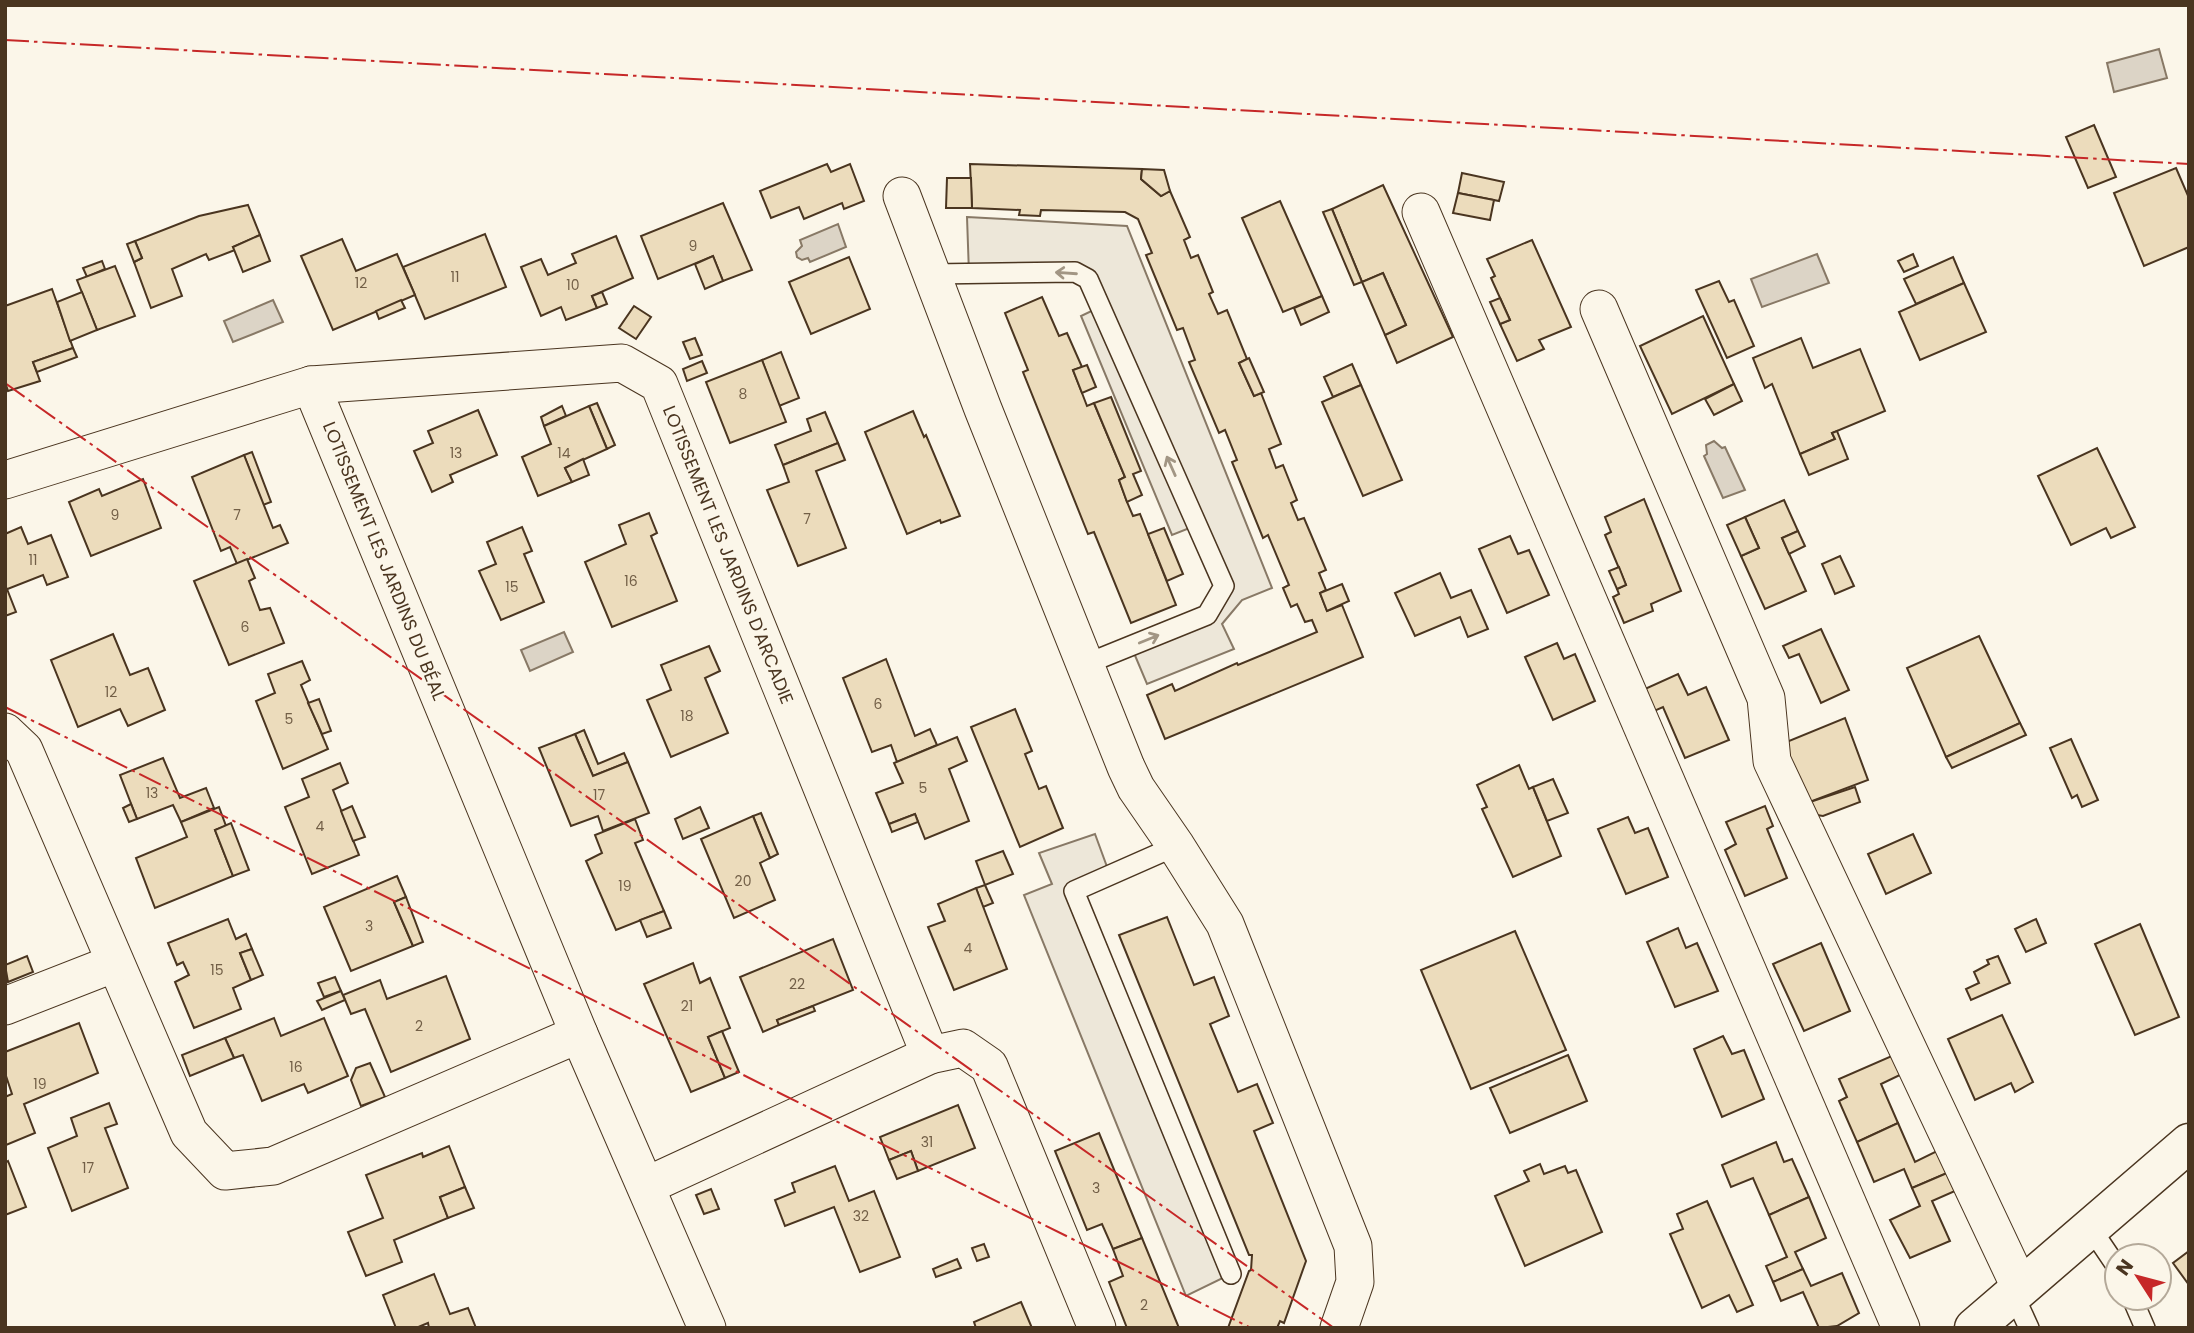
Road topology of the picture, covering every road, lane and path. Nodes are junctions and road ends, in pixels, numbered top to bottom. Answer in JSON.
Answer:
{"nodes":[{"id":1,"x":902,"y":196,"type":"dead end"},
{"id":2,"x":1421,"y":212,"type":"dead end"},
{"id":3,"x":932,"y":274,"type":"junction"},
{"id":4,"x":1599,"y":309,"type":"dead end"},
{"id":5,"x":312,"y":385,"type":"junction"},
{"id":6,"x":5,"y":480,"type":"edge"},
{"id":7,"x":1086,"y":664,"type":"junction"},
{"id":8,"x":5,"y":732,"type":"edge"},
{"id":9,"x":1176,"y":846,"type":"junction"},
{"id":10,"x":115,"y":963,"type":"junction"},
{"id":11,"x":5,"y":1006,"type":"edge"},
{"id":12,"x":579,"y":1034,"type":"junction"},
{"id":13,"x":930,"y":1055,"type":"junction"},
{"id":14,"x":2189,"y":1143,"type":"edge"},
{"id":15,"x":646,"y":1185,"type":"junction"},
{"id":16,"x":2090,"y":1227,"type":"junction"},
{"id":17,"x":2103,"y":1246,"type":"edge"},
{"id":18,"x":1231,"y":1274,"type":"dead end"},
{"id":19,"x":2016,"y":1290,"type":"junction"},
{"id":20,"x":2139,"y":1312,"type":"edge"},
{"id":21,"x":707,"y":1328,"type":"edge"},
{"id":22,"x":1097,"y":1328,"type":"edge"},
{"id":23,"x":1339,"y":1328,"type":"edge"},
{"id":24,"x":1900,"y":1328,"type":"edge"},
{"id":25,"x":1975,"y":1328,"type":"edge"},
{"id":26,"x":2029,"y":1328,"type":"edge"},
{"id":27,"x":2146,"y":1328,"type":"edge"}],
"edges":[{"from":1,"to":3,"type":"street"},
{"from":2,"to":24,"type":"street"},
{"from":3,"to":7,"type":"street"},
{"from":7,"to":3,"type":"lane","one_way":true},
{"from":4,"to":19,"type":"street"},
{"from":5,"to":6,"type":"street"},
{"from":5,"to":12,"type":"street","name":"LOTISSEMENT LES JARDINS DU BÉAL"},
{"from":5,"to":13,"type":"street","name":"LOTISSEMENT LES JARDINS D'ARCADIE"},
{"from":7,"to":9,"type":"street"},
{"from":8,"to":10,"type":"street"},
{"from":9,"to":18,"type":"lane"},
{"from":9,"to":23,"type":"street"},
{"from":10,"to":11,"type":"street"},
{"from":10,"to":12,"type":"street"},
{"from":12,"to":15,"type":"street","name":"LOTISSEMENT LES JARDINS DU BÉAL"},
{"from":13,"to":15,"type":"street"},
{"from":13,"to":22,"type":"street"},
{"from":14,"to":16,"type":"street"},
{"from":15,"to":21,"type":"street","name":"LOTISSEMENT LES JARDINS DU BÉAL"},
{"from":16,"to":17,"type":"lane"},
{"from":16,"to":19,"type":"street"},
{"from":19,"to":25,"type":"street"},
{"from":19,"to":26,"type":"lane"},
{"from":20,"to":27,"type":"lane"}]}
